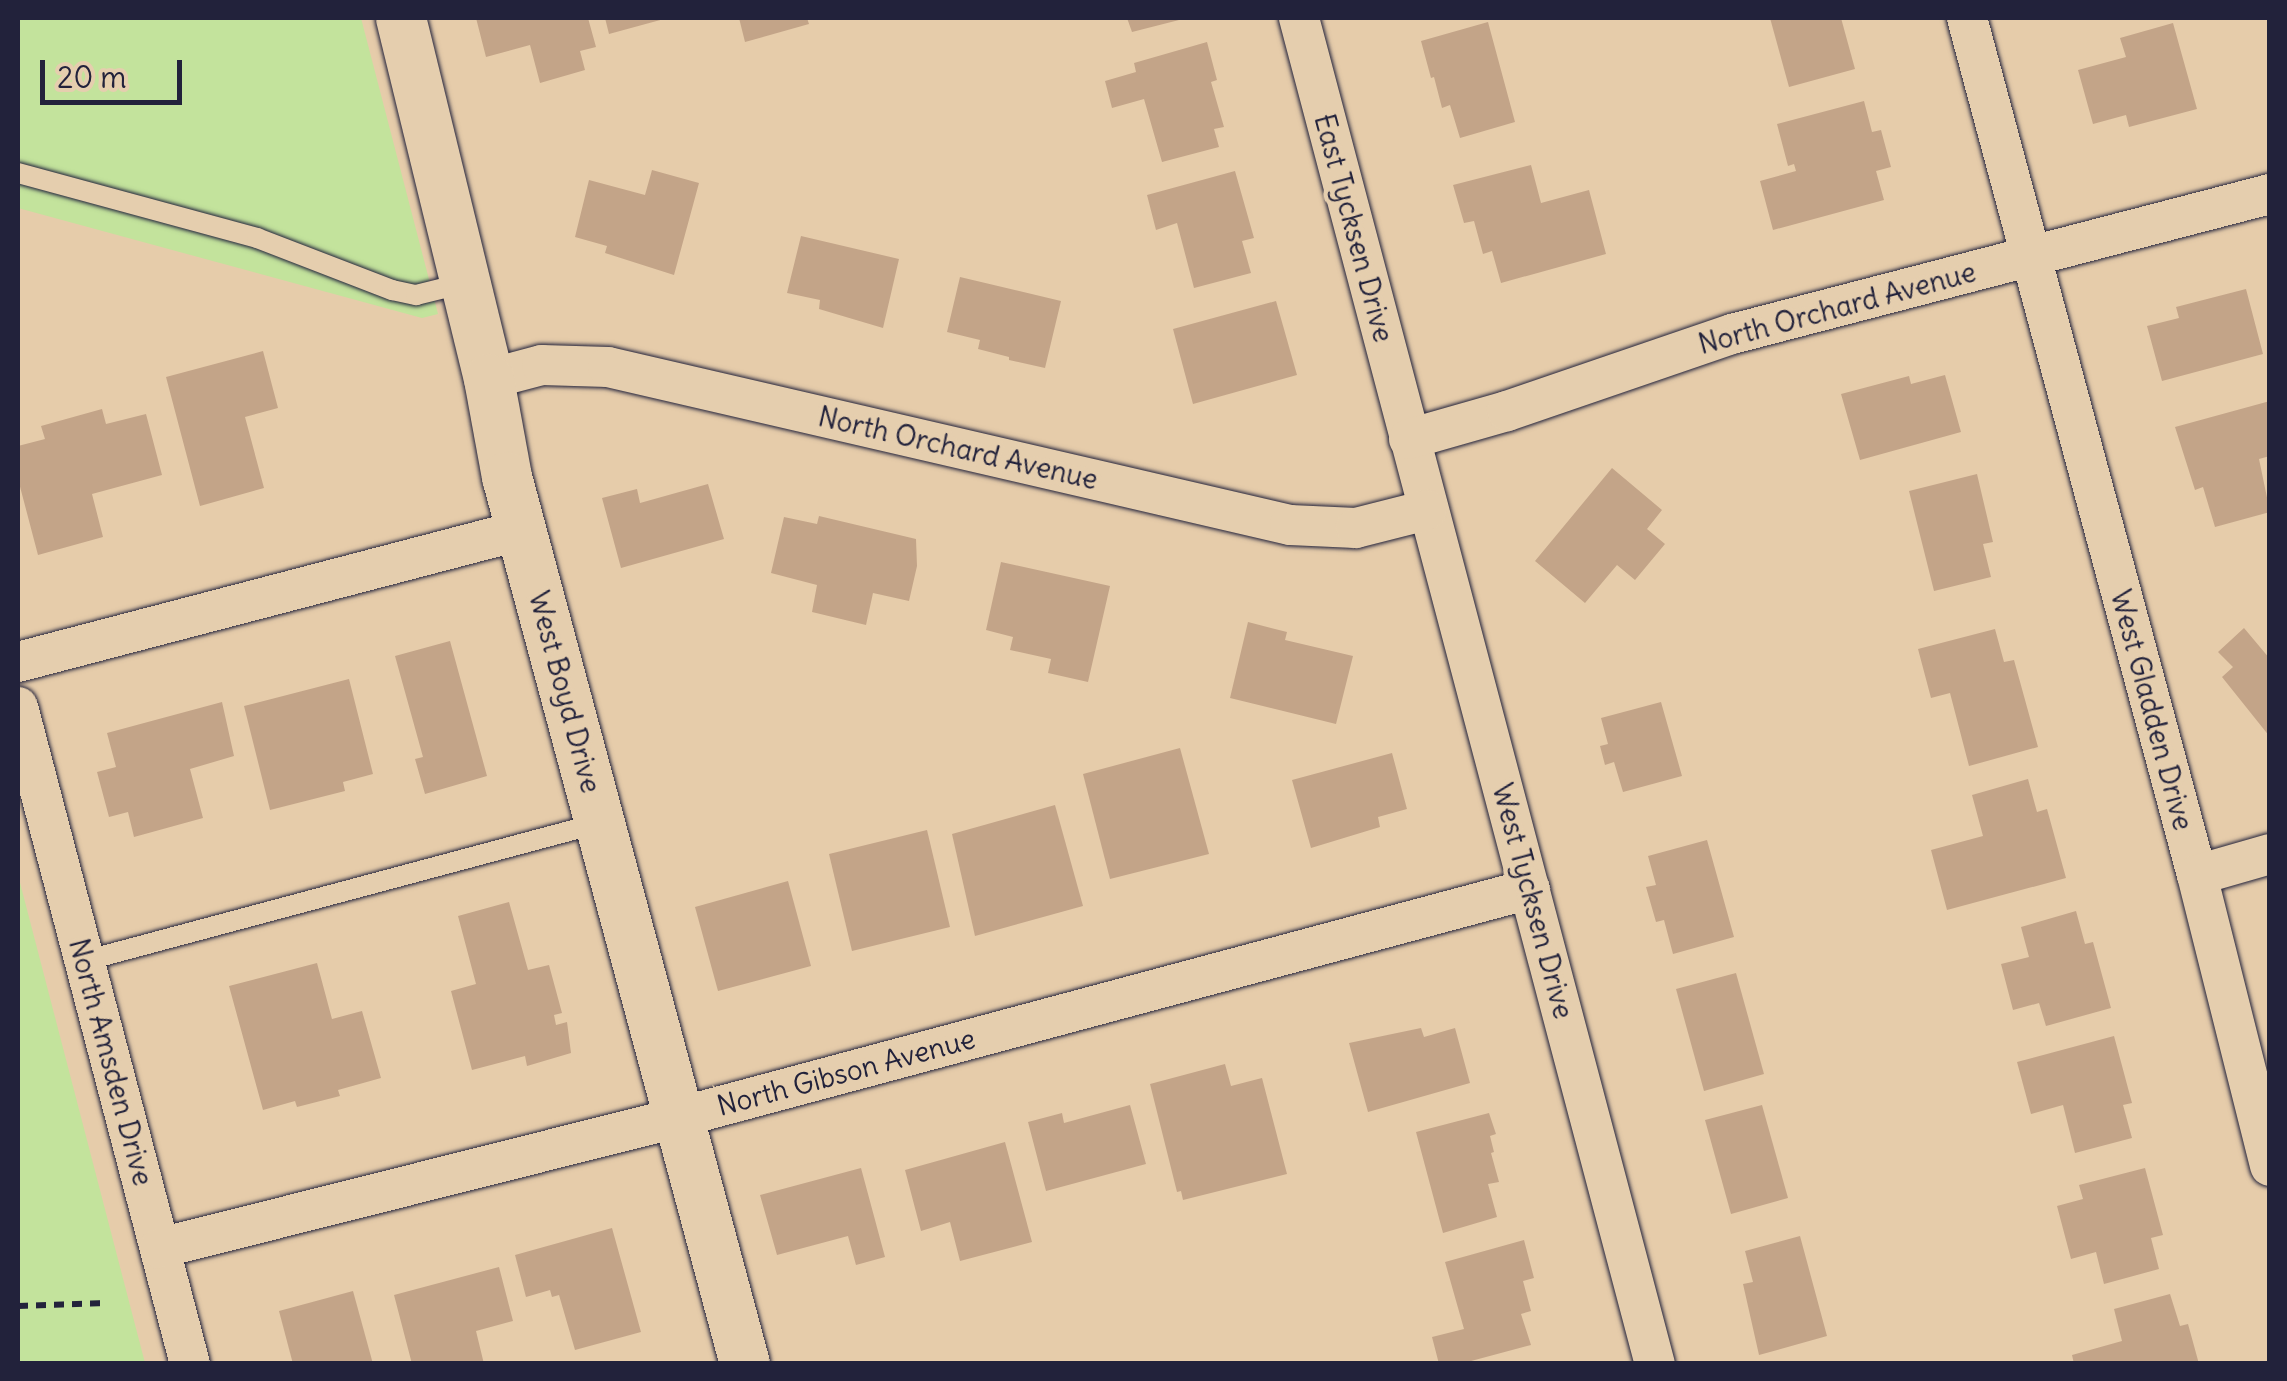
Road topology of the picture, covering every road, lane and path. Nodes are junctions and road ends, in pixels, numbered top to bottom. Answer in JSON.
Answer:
{"nodes":[{"id":1,"x":401,"y":18,"type":"edge"},
{"id":2,"x":1299,"y":18,"type":"edge"},
{"id":3,"x":1967,"y":18,"type":"edge"},
{"id":4,"x":18,"y":173,"type":"edge"},
{"id":5,"x":2270,"y":194,"type":"edge"},
{"id":6,"x":2028,"y":256,"type":"junction"},
{"id":7,"x":467,"y":282,"type":"junction"},
{"id":8,"x":489,"y":379,"type":"junction"},
{"id":9,"x":1409,"y":439,"type":"junction"},
{"id":10,"x":1427,"y":510,"type":"junction"},
{"id":11,"x":522,"y":530,"type":"junction"},
{"id":12,"x":18,"y":662,"type":"edge"},
{"id":13,"x":18,"y":707,"type":"edge"},
{"id":14,"x":25,"y":763,"type":"edge"},
{"id":15,"x":600,"y":822,"type":"junction"},
{"id":16,"x":2270,"y":854,"type":"edge"},
{"id":17,"x":2197,"y":875,"type":"junction"},
{"id":18,"x":1530,"y":889,"type":"junction"},
{"id":19,"x":84,"y":961,"type":"junction"},
{"id":20,"x":680,"y":1117,"type":"junction"},
{"id":21,"x":2270,"y":1166,"type":"edge"},
{"id":22,"x":160,"y":1248,"type":"junction"},
{"id":23,"x":106,"y":1302,"type":"dead end"},
{"id":24,"x":18,"y":1306,"type":"edge"},
{"id":25,"x":190,"y":1364,"type":"edge"},
{"id":26,"x":745,"y":1364,"type":"edge"},
{"id":27,"x":1655,"y":1364,"type":"edge"}],
"edges":[{"from":1,"to":7,"type":"street","name":"West Boyd Drive"},
{"from":2,"to":9,"type":"street","name":"East Tycksen Drive"},
{"from":3,"to":6,"type":"street","name":"West Gladden Drive"},
{"from":4,"to":7,"type":"lane"},
{"from":5,"to":6,"type":"street","name":"North Orchard Avenue"},
{"from":6,"to":9,"type":"street","name":"North Orchard Avenue"},
{"from":6,"to":17,"type":"street","name":"West Gladden Drive"},
{"from":7,"to":8,"type":"street","name":"West Boyd Drive"},
{"from":8,"to":10,"type":"street","name":"North Orchard Avenue"},
{"from":8,"to":11,"type":"street","name":"West Boyd Drive"},
{"from":9,"to":10,"type":"street","name":"West Tycksen Drive"},
{"from":10,"to":18,"type":"street","name":"West Tycksen Drive"},
{"from":11,"to":12,"type":"street"},
{"from":11,"to":15,"type":"street","name":"West Boyd Drive"},
{"from":13,"to":14,"type":"street","name":"North Amsden Drive"},
{"from":14,"to":19,"type":"street","name":"North Amsden Drive"},
{"from":15,"to":19,"type":"lane"},
{"from":15,"to":20,"type":"street","name":"West Boyd Drive"},
{"from":16,"to":17,"type":"street"},
{"from":17,"to":21,"type":"street","name":"West Gladden Drive"},
{"from":18,"to":20,"type":"street","name":"North Gibson Avenue"},
{"from":18,"to":27,"type":"street","name":"West Tycksen Drive"},
{"from":19,"to":22,"type":"street","name":"North Amsden Drive"},
{"from":20,"to":22,"type":"street","name":"North Gibson Avenue"},
{"from":20,"to":26,"type":"street","name":"West Boyd Drive"},
{"from":22,"to":25,"type":"street","name":"North Amsden Drive"},
{"from":23,"to":24,"type":"path"}]}
